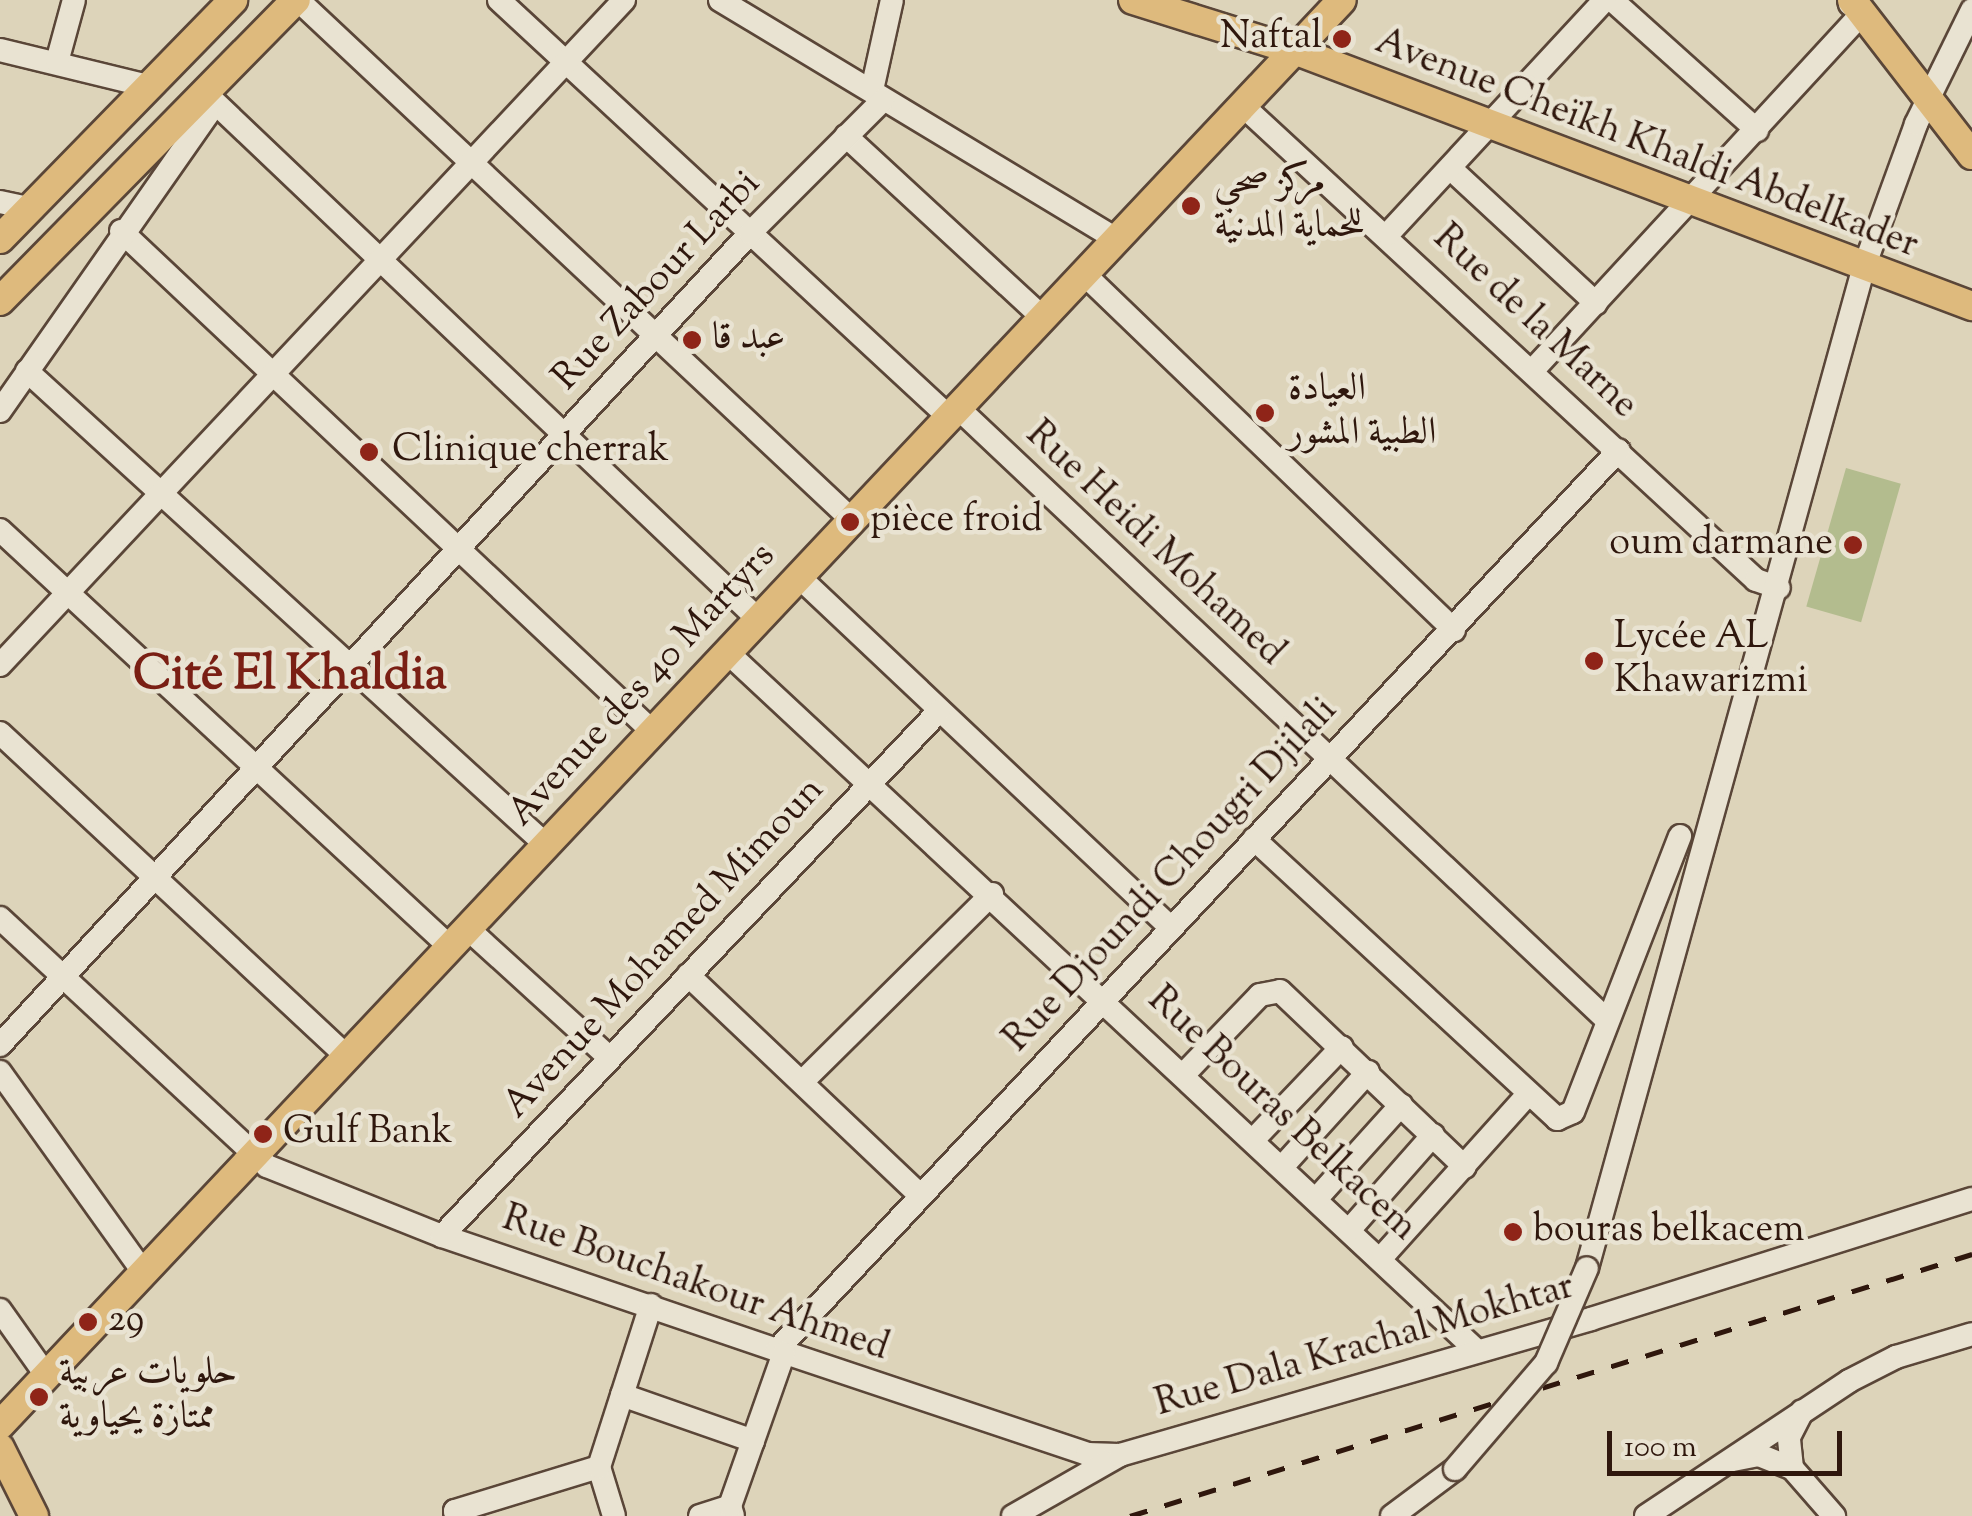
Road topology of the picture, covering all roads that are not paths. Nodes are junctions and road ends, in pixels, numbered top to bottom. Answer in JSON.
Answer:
{"nodes":[{"id":1,"x":74,"y":0,"type":"edge"},
{"id":2,"x":232,"y":0,"type":"edge"},
{"id":3,"x":297,"y":0,"type":"edge"},
{"id":4,"x":499,"y":0,"type":"edge"},
{"id":5,"x":624,"y":0,"type":"edge"},
{"id":6,"x":720,"y":0,"type":"edge"},
{"id":7,"x":892,"y":0,"type":"edge"},
{"id":8,"x":1133,"y":0,"type":"edge"},
{"id":9,"x":1342,"y":0,"type":"edge"},
{"id":10,"x":1609,"y":0,"type":"edge"},
{"id":11,"x":1966,"y":0,"type":"edge"},
{"id":12,"x":1859,"y":3,"type":"edge"},
{"id":13,"x":1972,"y":10,"type":"edge"},
{"id":14,"x":0,"y":50,"type":"edge"},
{"id":15,"x":1294,"y":50,"type":"junction"},
{"id":16,"x":57,"y":62,"type":"junction"},
{"id":17,"x":567,"y":62,"type":"junction"},
{"id":18,"x":1929,"y":84,"type":"junction"},
{"id":19,"x":148,"y":86,"type":"junction"},
{"id":20,"x":205,"y":93,"type":"junction"},
{"id":21,"x":878,"y":95,"type":"junction"},
{"id":22,"x":1242,"y":104,"type":"junction"},
{"id":23,"x":1972,"y":124,"type":"edge"},
{"id":24,"x":1490,"y":129,"type":"junction"},
{"id":25,"x":1757,"y":130,"type":"junction"},
{"id":26,"x":846,"y":136,"type":"junction"},
{"id":27,"x":1972,"y":155,"type":"edge"},
{"id":28,"x":471,"y":164,"type":"junction"},
{"id":29,"x":1450,"y":168,"type":"junction"},
{"id":30,"x":0,"y":202,"type":"edge"},
{"id":31,"x":1692,"y":203,"type":"junction"},
{"id":32,"x":29,"y":208,"type":"junction"},
{"id":33,"x":121,"y":231,"type":"junction"},
{"id":34,"x":750,"y":234,"type":"junction"},
{"id":35,"x":1388,"y":234,"type":"junction"},
{"id":36,"x":1114,"y":238,"type":"junction"},
{"id":37,"x":0,"y":239,"type":"edge"},
{"id":38,"x":381,"y":258,"type":"junction"},
{"id":39,"x":1863,"y":270,"type":"junction"},
{"id":40,"x":1082,"y":273,"type":"junction"},
{"id":41,"x":0,"y":301,"type":"edge"},
{"id":42,"x":1596,"y":303,"type":"junction"},
{"id":43,"x":1972,"y":306,"type":"edge"},
{"id":44,"x":1042,"y":317,"type":"junction"},
{"id":45,"x":654,"y":337,"type":"junction"},
{"id":46,"x":27,"y":370,"type":"junction"},
{"id":47,"x":1533,"y":370,"type":"junction"},
{"id":48,"x":274,"y":374,"type":"junction"},
{"id":49,"x":0,"y":411,"type":"edge"},
{"id":50,"x":954,"y":412,"type":"junction"},
{"id":51,"x":565,"y":434,"type":"junction"},
{"id":52,"x":1619,"y":450,"type":"junction"},
{"id":53,"x":163,"y":492,"type":"junction"},
{"id":54,"x":851,"y":519,"type":"junction"},
{"id":55,"x":0,"y":530,"type":"edge"},
{"id":56,"x":458,"y":548,"type":"junction"},
{"id":57,"x":798,"y":576,"type":"junction"},
{"id":58,"x":1779,"y":588,"type":"junction"},
{"id":59,"x":68,"y":592,"type":"junction"},
{"id":60,"x":758,"y":620,"type":"junction"},
{"id":61,"x":1454,"y":630,"type":"junction"},
{"id":62,"x":728,"y":652,"type":"junction"},
{"id":63,"x":0,"y":665,"type":"edge"},
{"id":64,"x":349,"y":666,"type":"junction"},
{"id":65,"x":939,"y":711,"type":"junction"},
{"id":66,"x":652,"y":731,"type":"junction"},
{"id":67,"x":0,"y":733,"type":"edge"},
{"id":68,"x":1329,"y":758,"type":"junction"},
{"id":69,"x":254,"y":768,"type":"junction"},
{"id":70,"x":871,"y":781,"type":"junction"},
{"id":71,"x":1680,"y":836,"type":"dead end"},
{"id":72,"x":1254,"y":839,"type":"junction"},
{"id":73,"x":545,"y":844,"type":"junction"},
{"id":74,"x":152,"y":877,"type":"junction"},
{"id":75,"x":992,"y":894,"type":"junction"},
{"id":76,"x":0,"y":918,"type":"edge"},
{"id":77,"x":1171,"y":928,"type":"junction"},
{"id":78,"x":458,"y":937,"type":"junction"},
{"id":79,"x":688,"y":975,"type":"junction"},
{"id":80,"x":59,"y":976,"type":"junction"},
{"id":81,"x":1105,"y":998,"type":"junction"},
{"id":82,"x":1608,"y":1021,"type":"junction"},
{"id":83,"x":0,"y":1045,"type":"edge"},
{"id":84,"x":1342,"y":1047,"type":"junction"},
{"id":85,"x":348,"y":1057,"type":"junction"},
{"id":86,"x":610,"y":1058,"type":"junction"},
{"id":87,"x":0,"y":1072,"type":"edge"},
{"id":88,"x":1368,"y":1072,"type":"junction"},
{"id":89,"x":1185,"y":1073,"type":"junction"},
{"id":90,"x":803,"y":1081,"type":"junction"},
{"id":91,"x":1529,"y":1093,"type":"junction"},
{"id":92,"x":1402,"y":1105,"type":"junction"},
{"id":93,"x":1434,"y":1136,"type":"junction"},
{"id":94,"x":1254,"y":1139,"type":"junction"},
{"id":95,"x":254,"y":1156,"type":"junction"},
{"id":96,"x":1283,"y":1166,"type":"junction"},
{"id":97,"x":1465,"y":1166,"type":"junction"},
{"id":98,"x":921,"y":1196,"type":"junction"},
{"id":99,"x":1318,"y":1197,"type":"junction"},
{"id":100,"x":1972,"y":1199,"type":"edge"},
{"id":101,"x":1351,"y":1228,"type":"junction"},
{"id":102,"x":442,"y":1236,"type":"junction"},
{"id":103,"x":1382,"y":1257,"type":"junction"},
{"id":104,"x":143,"y":1272,"type":"junction"},
{"id":105,"x":651,"y":1306,"type":"junction"},
{"id":106,"x":0,"y":1310,"type":"edge"},
{"id":107,"x":1972,"y":1334,"type":"edge"},
{"id":108,"x":1475,"y":1349,"type":"junction"},
{"id":109,"x":780,"y":1352,"type":"junction"},
{"id":110,"x":46,"y":1376,"type":"junction"},
{"id":111,"x":622,"y":1395,"type":"junction"},
{"id":112,"x":1805,"y":1406,"type":"junction"},
{"id":113,"x":0,"y":1424,"type":"edge"},
{"id":114,"x":753,"y":1442,"type":"junction"},
{"id":115,"x":0,"y":1448,"type":"edge"},
{"id":116,"x":1120,"y":1455,"type":"junction"},
{"id":117,"x":1730,"y":1460,"type":"junction"},
{"id":118,"x":600,"y":1467,"type":"junction"},
{"id":119,"x":1792,"y":1468,"type":"junction"},
{"id":120,"x":731,"y":1511,"type":"edge"},
{"id":121,"x":455,"y":1514,"type":"edge"},
{"id":122,"x":34,"y":1516,"type":"edge"},
{"id":123,"x":614,"y":1516,"type":"edge"},
{"id":124,"x":700,"y":1516,"type":"edge"},
{"id":125,"x":1013,"y":1516,"type":"edge"},
{"id":126,"x":1392,"y":1516,"type":"edge"},
{"id":127,"x":1646,"y":1516,"type":"edge"},
{"id":128,"x":1834,"y":1516,"type":"edge"}],
"edges":[{"from":1,"to":16,"type":"street"},
{"from":2,"to":19,"type":"main road"},
{"from":3,"to":20,"type":"main road"},
{"from":3,"to":28,"type":"street"},
{"from":4,"to":17,"type":"street","name":"Rue Heidi Mohamed"},
{"from":5,"to":17,"type":"street"},
{"from":6,"to":21,"type":"street"},
{"from":7,"to":21,"type":"street"},
{"from":8,"to":15,"type":"main road","name":"Avenue Cheïkh Khaldi Abdelkader"},
{"from":9,"to":15,"type":"main road","name":"Avenue des 40 Martyrs"},
{"from":10,"to":24,"type":"street"},
{"from":10,"to":25,"type":"street"},
{"from":11,"to":18,"type":"street"},
{"from":12,"to":18,"type":"main road"},
{"from":12,"to":25,"type":"street"},
{"from":13,"to":18,"type":"street"},
{"from":14,"to":16,"type":"street"},
{"from":15,"to":22,"type":"main road","name":"Avenue des 40 Martyrs"},
{"from":15,"to":24,"type":"main road","name":"Avenue Cheïkh Khaldi Abdelkader"},
{"from":16,"to":19,"type":"street"},
{"from":17,"to":28,"type":"street"},
{"from":17,"to":34,"type":"street","name":"Rue Heidi Mohamed"},
{"from":18,"to":23,"type":"main road"},
{"from":18,"to":27,"type":"main road"},
{"from":18,"to":39,"type":"street"},
{"from":19,"to":32,"type":"main road"},
{"from":20,"to":33,"type":"street"},
{"from":20,"to":38,"type":"street"},
{"from":20,"to":41,"type":"main road"},
{"from":21,"to":26,"type":"street","name":"Rue Zabour Larbi"},
{"from":21,"to":36,"type":"street"},
{"from":22,"to":35,"type":"street","name":"Rue de la Marne"},
{"from":22,"to":36,"type":"main road","name":"Avenue des 40 Martyrs"},
{"from":24,"to":29,"type":"street"},
{"from":24,"to":31,"type":"main road","name":"Avenue Cheïkh Khaldi Abdelkader"},
{"from":25,"to":31,"type":"street"},
{"from":26,"to":34,"type":"street","name":"Rue Zabour Larbi"},
{"from":26,"to":44,"type":"street"},
{"from":28,"to":38,"type":"street"},
{"from":28,"to":45,"type":"street"},
{"from":29,"to":35,"type":"street"},
{"from":29,"to":42,"type":"street"},
{"from":30,"to":32,"type":"street"},
{"from":31,"to":39,"type":"main road","name":"Avenue Cheïkh Khaldi Abdelkader"},
{"from":31,"to":42,"type":"street"},
{"from":32,"to":37,"type":"main road"},
{"from":33,"to":46,"type":"street"},
{"from":33,"to":48,"type":"street"},
{"from":34,"to":45,"type":"street","name":"Rue Zabour Larbi"},
{"from":34,"to":50,"type":"street","name":"Rue Heidi Mohamed"},
{"from":35,"to":47,"type":"street","name":"Rue de la Marne"},
{"from":36,"to":40,"type":"main road","name":"Avenue des 40 Martyrs"},
{"from":38,"to":48,"type":"street"},
{"from":38,"to":51,"type":"street"},
{"from":39,"to":43,"type":"main road","name":"Avenue Cheïkh Khaldi Abdelkader"},
{"from":39,"to":58,"type":"street"},
{"from":40,"to":44,"type":"main road","name":"Avenue des 40 Martyrs"},
{"from":40,"to":61,"type":"street"},
{"from":42,"to":47,"type":"street"},
{"from":44,"to":50,"type":"main road","name":"Avenue des 40 Martyrs"},
{"from":45,"to":51,"type":"street","name":"Rue Zabour Larbi"},
{"from":45,"to":54,"type":"street"},
{"from":46,"to":49,"type":"street"},
{"from":46,"to":53,"type":"street"},
{"from":47,"to":52,"type":"street","name":"Rue de la Marne"},
{"from":48,"to":53,"type":"street"},
{"from":48,"to":56,"type":"street"},
{"from":50,"to":54,"type":"main road","name":"Avenue des 40 Martyrs"},
{"from":50,"to":68,"type":"street","name":"Rue Heidi Mohamed"},
{"from":51,"to":56,"type":"street","name":"Rue Zabour Larbi"},
{"from":51,"to":60,"type":"street"},
{"from":52,"to":58,"type":"street","name":"Rue de la Marne"},
{"from":52,"to":61,"type":"street","name":"Rue Djoundi Chougri Djilali"},
{"from":53,"to":59,"type":"street"},
{"from":53,"to":64,"type":"street"},
{"from":54,"to":57,"type":"main road","name":"Avenue des 40 Martyrs"},
{"from":55,"to":59,"type":"street"},
{"from":56,"to":64,"type":"street","name":"Rue Zabour Larbi"},
{"from":56,"to":66,"type":"street"},
{"from":57,"to":60,"type":"main road","name":"Avenue des 40 Martyrs"},
{"from":57,"to":65,"type":"street"},
{"from":58,"to":126,"type":"street","bridge":true},
{"from":59,"to":63,"type":"street"},
{"from":59,"to":69,"type":"street"},
{"from":60,"to":62,"type":"main road","name":"Avenue des 40 Martyrs"},
{"from":61,"to":68,"type":"street","name":"Rue Djoundi Chougri Djilali"},
{"from":62,"to":66,"type":"main road","name":"Avenue des 40 Martyrs"},
{"from":62,"to":70,"type":"street","name":"Rue Bouras Belkacem"},
{"from":64,"to":69,"type":"street","name":"Rue Zabour Larbi"},
{"from":64,"to":73,"type":"street"},
{"from":65,"to":70,"type":"street","name":"Avenue Mohamed Mimoun"},
{"from":65,"to":77,"type":"street"},
{"from":66,"to":73,"type":"main road","name":"Avenue des 40 Martyrs"},
{"from":67,"to":74,"type":"street"},
{"from":68,"to":72,"type":"street","name":"Rue Djoundi Chougri Djilali"},
{"from":68,"to":82,"type":"street","name":"Rue Heidi Mohamed"},
{"from":69,"to":74,"type":"street","name":"Rue Zabour Larbi"},
{"from":69,"to":78,"type":"street"},
{"from":70,"to":75,"type":"street","name":"Rue Bouras Belkacem"},
{"from":70,"to":79,"type":"street","name":"Avenue Mohamed Mimoun"},
{"from":71,"to":82,"type":"street"},
{"from":72,"to":77,"type":"street","name":"Rue Djoundi Chougri Djilali"},
{"from":72,"to":91,"type":"street"},
{"from":73,"to":78,"type":"main road","name":"Avenue des 40 Martyrs"},
{"from":74,"to":80,"type":"street","name":"Rue Zabour Larbi"},
{"from":74,"to":85,"type":"street"},
{"from":75,"to":81,"type":"street","name":"Rue Bouras Belkacem"},
{"from":75,"to":90,"type":"street"},
{"from":76,"to":80,"type":"street","name":"Rue Bouchakour Ahmed"},
{"from":77,"to":81,"type":"street","name":"Rue Djoundi Chougri Djilali"},
{"from":78,"to":85,"type":"main road","name":"Avenue des 40 Martyrs"},
{"from":78,"to":86,"type":"street"},
{"from":79,"to":86,"type":"street","name":"Avenue Mohamed Mimoun"},
{"from":79,"to":90,"type":"street"},
{"from":80,"to":83,"type":"street","name":"Rue Zabour Larbi"},
{"from":80,"to":95,"type":"street","name":"Rue Bouchakour Ahmed"},
{"from":81,"to":89,"type":"street","name":"Rue Bouras Belkacem"},
{"from":81,"to":98,"type":"street","name":"Rue Djoundi Chougri Djilali"},
{"from":82,"to":91,"type":"street"},
{"from":84,"to":88,"type":"street"},
{"from":84,"to":89,"type":"street"},
{"from":84,"to":94,"type":"street"},
{"from":85,"to":95,"type":"main road","name":"Avenue des 40 Martyrs"},
{"from":86,"to":102,"type":"street","name":"Avenue Mohamed Mimoun"},
{"from":87,"to":104,"type":"street"},
{"from":88,"to":92,"type":"street"},
{"from":88,"to":96,"type":"street"},
{"from":89,"to":94,"type":"street","name":"Rue Bouras Belkacem"},
{"from":90,"to":98,"type":"street"},
{"from":91,"to":97,"type":"street"},
{"from":92,"to":93,"type":"street"},
{"from":92,"to":99,"type":"street"},
{"from":93,"to":97,"type":"street"},
{"from":93,"to":101,"type":"street"},
{"from":94,"to":96,"type":"street","name":"Rue Bouras Belkacem"},
{"from":95,"to":102,"type":"street","name":"Rue Bouchakour Ahmed"},
{"from":95,"to":104,"type":"main road","name":"Avenue des 40 Martyrs"},
{"from":96,"to":99,"type":"street","name":"Rue Bouras Belkacem"},
{"from":97,"to":103,"type":"street"},
{"from":98,"to":109,"type":"street","name":"Rue Djoundi Chougri Djilali"},
{"from":99,"to":101,"type":"street","name":"Rue Bouras Belkacem"},
{"from":100,"to":108,"type":"street","name":"Rue Dala Krachal Mokhtar"},
{"from":101,"to":103,"type":"street","name":"Rue Bouras Belkacem"},
{"from":102,"to":105,"type":"street","name":"Rue Bouchakour Ahmed"},
{"from":103,"to":108,"type":"street","name":"Rue Bouras Belkacem"},
{"from":104,"to":110,"type":"main road","name":"Avenue des 40 Martyrs"},
{"from":105,"to":109,"type":"street","name":"Rue Bouchakour Ahmed"},
{"from":105,"to":111,"type":"street"},
{"from":106,"to":110,"type":"street"},
{"from":107,"to":112,"type":"street"},
{"from":108,"to":116,"type":"street","name":"Rue Dala Krachal Mokhtar"},
{"from":109,"to":114,"type":"street"},
{"from":109,"to":116,"type":"street","name":"Rue Bouchakour Ahmed"},
{"from":110,"to":113,"type":"main road","name":"Avenue des 40 Martyrs"},
{"from":111,"to":114,"type":"street"},
{"from":111,"to":118,"type":"street"},
{"from":112,"to":117,"type":"street"},
{"from":112,"to":119,"type":"street"},
{"from":114,"to":120,"type":"street"},
{"from":115,"to":122,"type":"main road"},
{"from":116,"to":125,"type":"street"},
{"from":117,"to":119,"type":"street"},
{"from":117,"to":127,"type":"street"},
{"from":118,"to":121,"type":"street"},
{"from":118,"to":123,"type":"street"},
{"from":119,"to":128,"type":"street"},
{"from":120,"to":124,"type":"street"}]}
